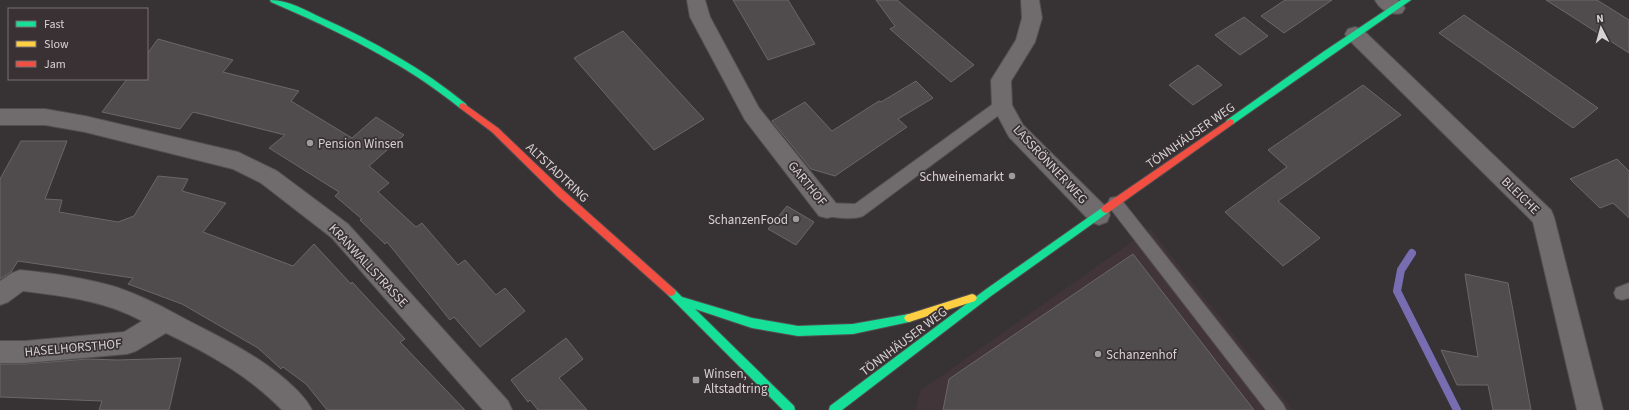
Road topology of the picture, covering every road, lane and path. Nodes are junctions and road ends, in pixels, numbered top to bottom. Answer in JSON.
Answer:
{"nodes":[{"id":1,"x":274,"y":0,"type":"edge"},
{"id":2,"x":696,"y":0,"type":"edge"},
{"id":3,"x":1030,"y":0,"type":"edge"},
{"id":4,"x":1395,"y":3,"type":"edge"},
{"id":5,"x":1355,"y":34,"type":"junction"},
{"id":6,"x":1002,"y":105,"type":"junction"},
{"id":7,"x":0,"y":117,"type":"edge"},
{"id":8,"x":826,"y":208,"type":"joint"},
{"id":9,"x":1107,"y":209,"type":"junction"},
{"id":10,"x":10,"y":279,"type":"edge"},
{"id":11,"x":988,"y":293,"type":"junction"},
{"id":12,"x":0,"y":294,"type":"edge"},
{"id":13,"x":680,"y":300,"type":"junction"},
{"id":14,"x":165,"y":320,"type":"junction"},
{"id":15,"x":0,"y":352,"type":"edge"},
{"id":16,"x":299,"y":410,"type":"edge"},
{"id":17,"x":499,"y":410,"type":"edge"},
{"id":18,"x":790,"y":410,"type":"edge"},
{"id":19,"x":834,"y":410,"type":"edge"},
{"id":20,"x":1277,"y":410,"type":"edge"},
{"id":21,"x":1590,"y":410,"type":"edge"}],
"edges":[{"from":1,"to":13,"type":"main road","name":"ALTSTADTRING"},
{"from":2,"to":8,"type":"street","name":"GARTHOF"},
{"from":3,"to":6,"type":"street","name":"LASSRÖNNER WEG"},
{"from":4,"to":5,"type":"main road","name":"TÖNNHÄUSER WEG"},
{"from":5,"to":9,"type":"main road","name":"TÖNNHÄUSER WEG"},
{"from":5,"to":21,"type":"street","name":"BLEICHE"},
{"from":6,"to":8,"type":"lane","name":"GARTHOF"},
{"from":6,"to":9,"type":"street","name":"LASSRÖNNER WEG"},
{"from":7,"to":17,"type":"street","name":"KRANWALLSTRASSE"},
{"from":9,"to":11,"type":"main road","name":"TÖNNHÄUSER WEG"},
{"from":9,"to":20,"type":"lane"},
{"from":10,"to":12,"type":"street"},
{"from":10,"to":14,"type":"street"},
{"from":11,"to":13,"type":"main road","name":"TÖNNHÄUSER WEG"},
{"from":11,"to":19,"type":"main road","name":"TÖNNHÄUSER WEG"},
{"from":13,"to":18,"type":"main road","name":"ALTSTADTRING"},
{"from":14,"to":15,"type":"street","name":"HASELHORSTHOF"},
{"from":14,"to":16,"type":"street"}]}
